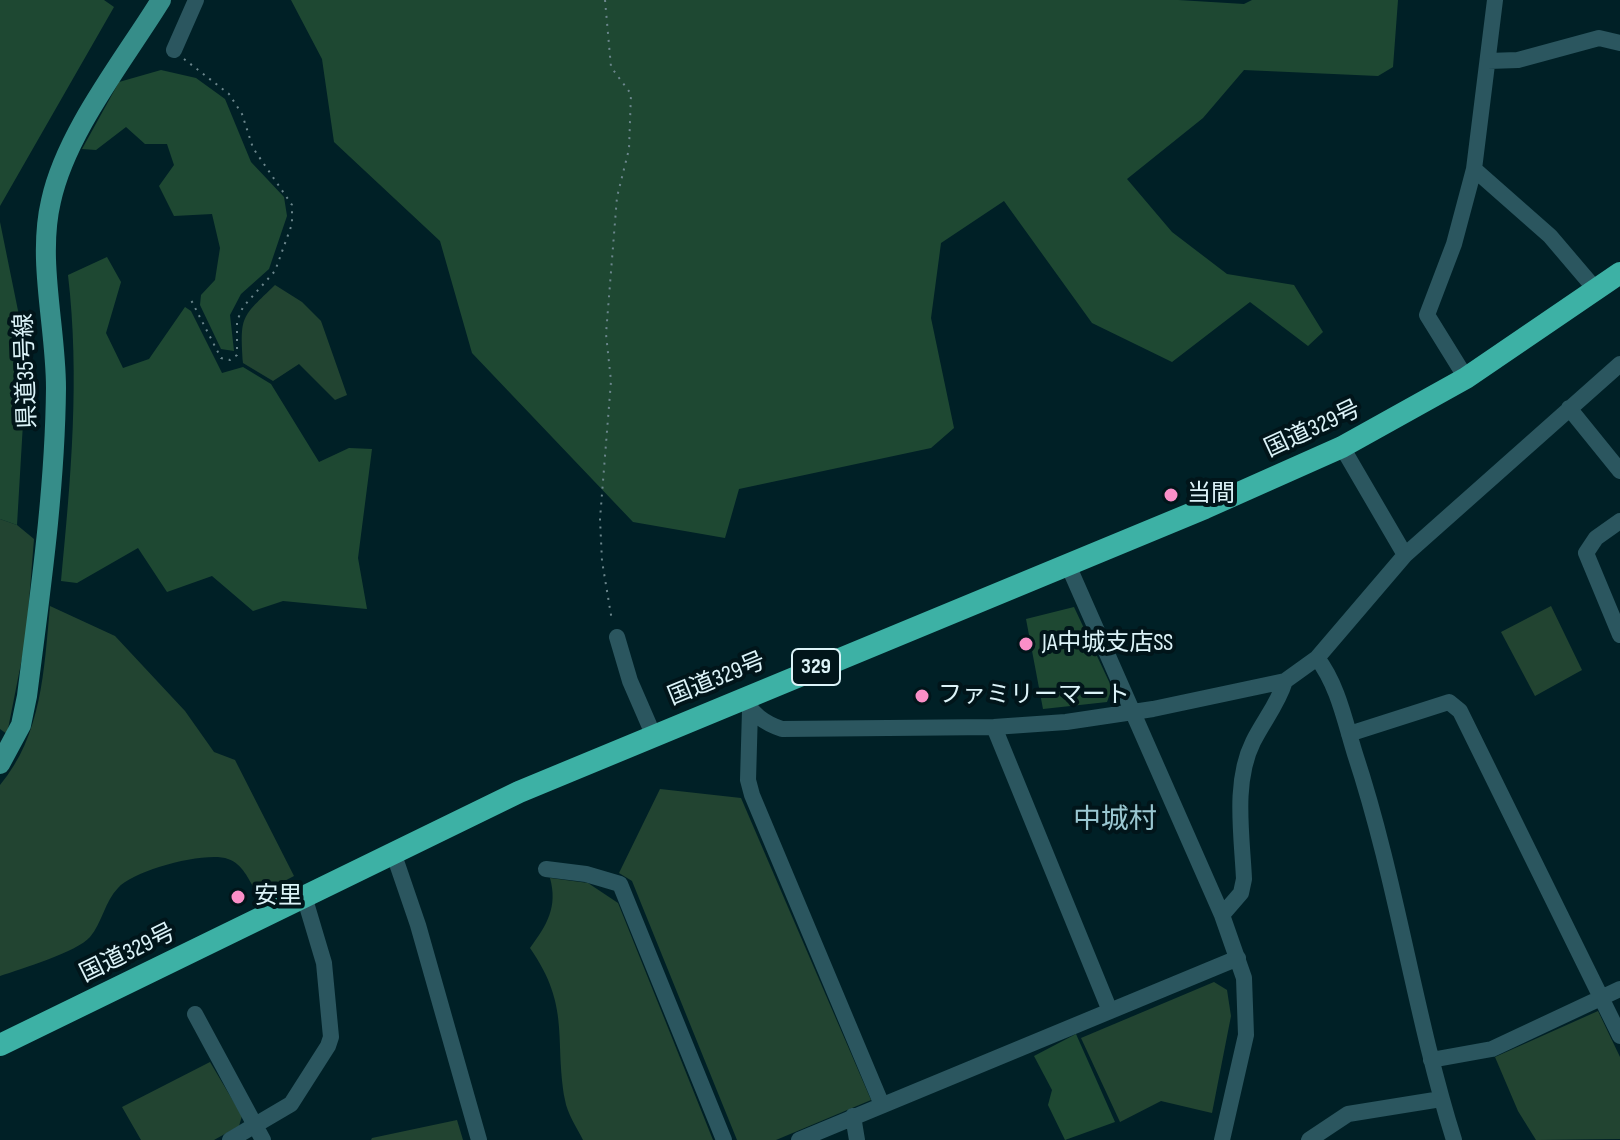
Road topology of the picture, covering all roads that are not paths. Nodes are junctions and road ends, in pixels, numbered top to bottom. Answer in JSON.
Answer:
{"nodes":[{"id":1,"x":161,"y":0,"type":"edge"},
{"id":2,"x":196,"y":0,"type":"edge"},
{"id":3,"x":1495,"y":0,"type":"edge"},
{"id":4,"x":1620,"y":43,"type":"edge"},
{"id":5,"x":174,"y":50,"type":"road end"},
{"id":6,"x":1488,"y":61,"type":"junction"},
{"id":7,"x":1474,"y":169,"type":"junction"},
{"id":8,"x":1620,"y":273,"type":"edge"},
{"id":9,"x":1596,"y":290,"type":"junction"},
{"id":10,"x":1620,"y":364,"type":"edge"},
{"id":11,"x":1466,"y":378,"type":"junction"},
{"id":12,"x":1569,"y":408,"type":"junction"},
{"id":13,"x":1342,"y":447,"type":"junction"},
{"id":14,"x":1620,"y":471,"type":"edge"},
{"id":15,"x":1620,"y":521,"type":"edge"},
{"id":16,"x":1405,"y":555,"type":"junction"},
{"id":17,"x":1068,"y":565,"type":"junction"},
{"id":18,"x":1620,"y":635,"type":"edge"},
{"id":19,"x":617,"y":637,"type":"road end"},
{"id":20,"x":1317,"y":658,"type":"junction"},
{"id":21,"x":1285,"y":681,"type":"junction"},
{"id":22,"x":747,"y":704,"type":"junction"},
{"id":23,"x":1132,"y":712,"type":"junction"},
{"id":24,"x":994,"y":727,"type":"junction"},
{"id":25,"x":653,"y":734,"type":"junction"},
{"id":26,"x":1349,"y":734,"type":"junction"},
{"id":27,"x":0,"y":764,"type":"edge"},
{"id":28,"x":393,"y":852,"type":"junction"},
{"id":29,"x":546,"y":869,"type":"dead end"},
{"id":30,"x":304,"y":896,"type":"junction"},
{"id":31,"x":1222,"y":915,"type":"junction"},
{"id":32,"x":1238,"y":958,"type":"junction"},
{"id":33,"x":1620,"y":989,"type":"edge"},
{"id":34,"x":1601,"y":998,"type":"junction"},
{"id":35,"x":1110,"y":1011,"type":"junction"},
{"id":36,"x":195,"y":1014,"type":"dead end"},
{"id":37,"x":1620,"y":1036,"type":"edge"},
{"id":38,"x":0,"y":1045,"type":"edge"},
{"id":39,"x":1431,"y":1060,"type":"junction"},
{"id":40,"x":1441,"y":1099,"type":"junction"},
{"id":41,"x":882,"y":1105,"type":"junction"},
{"id":42,"x":853,"y":1116,"type":"junction"},
{"id":43,"x":259,"y":1133,"type":"edge"},
{"id":44,"x":230,"y":1140,"type":"edge"},
{"id":45,"x":479,"y":1140,"type":"edge"},
{"id":46,"x":724,"y":1140,"type":"edge"},
{"id":47,"x":799,"y":1140,"type":"edge"},
{"id":48,"x":857,"y":1140,"type":"edge"},
{"id":49,"x":1222,"y":1140,"type":"edge"},
{"id":50,"x":1309,"y":1140,"type":"edge"},
{"id":51,"x":1454,"y":1140,"type":"edge"}],
"edges":[{"from":1,"to":27,"type":"main road","name":"県道35号線"},
{"from":2,"to":5,"type":"street"},
{"from":3,"to":6,"type":"street"},
{"from":4,"to":6,"type":"street"},
{"from":6,"to":7,"type":"street"},
{"from":7,"to":9,"type":"street"},
{"from":7,"to":11,"type":"street"},
{"from":8,"to":9,"type":"highway","name":"国道329号","number":"329"},
{"from":9,"to":11,"type":"highway","name":"国道329号","number":"329"},
{"from":10,"to":12,"type":"street"},
{"from":11,"to":13,"type":"highway","name":"国道329号","number":"329"},
{"from":12,"to":14,"type":"street"},
{"from":12,"to":16,"type":"street"},
{"from":13,"to":16,"type":"street"},
{"from":13,"to":17,"type":"highway","name":"国道329号","number":"329"},
{"from":15,"to":18,"type":"street"},
{"from":16,"to":20,"type":"street"},
{"from":17,"to":22,"type":"highway","name":"国道329号","number":"329"},
{"from":17,"to":23,"type":"street"},
{"from":19,"to":25,"type":"street"},
{"from":20,"to":21,"type":"street"},
{"from":20,"to":26,"type":"street"},
{"from":21,"to":23,"type":"street"},
{"from":21,"to":31,"type":"street"},
{"from":22,"to":24,"type":"street"},
{"from":22,"to":25,"type":"highway","name":"国道329号","number":"329"},
{"from":22,"to":41,"type":"street"},
{"from":23,"to":24,"type":"street"},
{"from":23,"to":31,"type":"street"},
{"from":24,"to":35,"type":"street"},
{"from":25,"to":28,"type":"highway","name":"国道329号","number":"329"},
{"from":26,"to":34,"type":"street"},
{"from":26,"to":39,"type":"street"},
{"from":28,"to":30,"type":"highway","name":"国道329号","number":"329"},
{"from":28,"to":45,"type":"street"},
{"from":29,"to":46,"type":"street"},
{"from":30,"to":38,"type":"highway","name":"国道329号","number":"329"},
{"from":30,"to":43,"type":"street"},
{"from":31,"to":32,"type":"street"},
{"from":32,"to":35,"type":"street"},
{"from":32,"to":49,"type":"street"},
{"from":33,"to":34,"type":"street"},
{"from":34,"to":37,"type":"street"},
{"from":34,"to":39,"type":"street"},
{"from":35,"to":41,"type":"street"},
{"from":36,"to":43,"type":"street"},
{"from":39,"to":40,"type":"street"},
{"from":40,"to":50,"type":"street"},
{"from":40,"to":51,"type":"street"},
{"from":41,"to":42,"type":"street"},
{"from":42,"to":47,"type":"street"},
{"from":42,"to":48,"type":"street"},
{"from":43,"to":44,"type":"street"}]}
